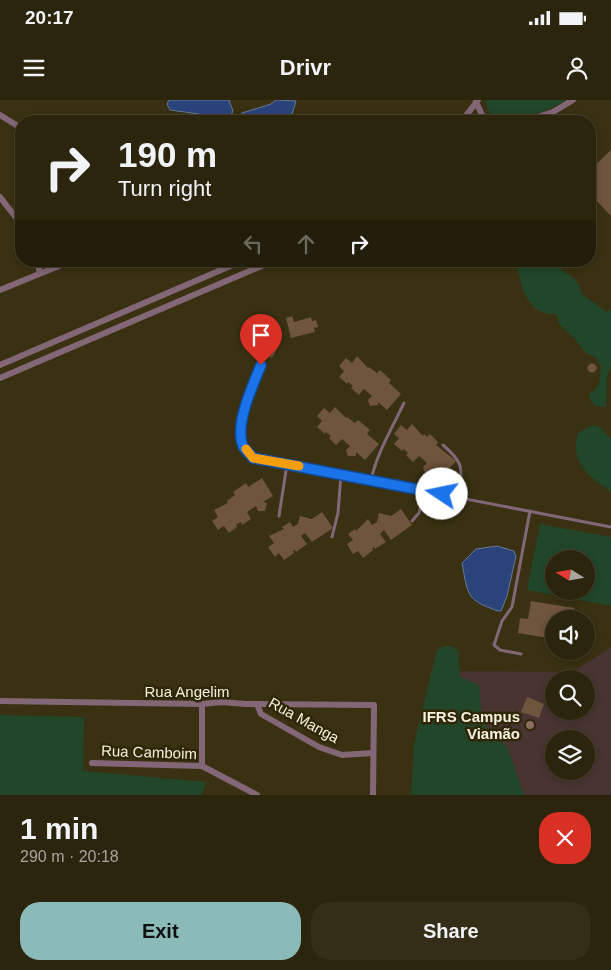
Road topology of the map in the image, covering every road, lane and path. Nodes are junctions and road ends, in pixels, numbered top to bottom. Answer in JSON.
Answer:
{"nodes":[{"id":1,"x":573,"y":100,"type":"edge"},
{"id":2,"x":477,"y":101,"type":"edge"},
{"id":3,"x":466,"y":115,"type":"edge"},
{"id":4,"x":482,"y":115,"type":"edge"},
{"id":5,"x":543,"y":115,"type":"edge"},
{"id":6,"x":0,"y":116,"type":"edge"},
{"id":7,"x":15,"y":125,"type":"edge"},
{"id":8,"x":0,"y":197,"type":"edge"},
{"id":9,"x":15,"y":216,"type":"edge"},
{"id":10,"x":38,"y":267,"type":"edge"},
{"id":11,"x":56,"y":267,"type":"edge"},
{"id":12,"x":228,"y":267,"type":"edge"},
{"id":13,"x":259,"y":267,"type":"edge"},
{"id":14,"x":40,"y":273,"type":"junction"},
{"id":15,"x":0,"y":290,"type":"edge"},
{"id":16,"x":111,"y":318,"type":"junction"},
{"id":17,"x":116,"y":329,"type":"junction"},
{"id":18,"x":0,"y":365,"type":"edge"},
{"id":19,"x":261,"y":365,"type":"dead end"},
{"id":20,"x":0,"y":378,"type":"edge"},
{"id":21,"x":404,"y":402,"type":"dead end"},
{"id":22,"x":443,"y":445,"type":"dead end"},
{"id":23,"x":287,"y":464,"type":"junction"},
{"id":24,"x":341,"y":474,"type":"junction"},
{"id":25,"x":371,"y":480,"type":"junction"},
{"id":26,"x":425,"y":490,"type":"junction"},
{"id":27,"x":460,"y":497,"type":"junction"},
{"id":28,"x":530,"y":511,"type":"junction"},
{"id":29,"x":279,"y":516,"type":"dead end"},
{"id":30,"x":412,"y":521,"type":"dead end"},
{"id":31,"x":611,"y":527,"type":"edge"},
{"id":32,"x":332,"y":537,"type":"dead end"},
{"id":33,"x":521,"y":654,"type":"dead end"},
{"id":34,"x":0,"y":701,"type":"edge"},
{"id":35,"x":202,"y":704,"type":"junction"},
{"id":36,"x":257,"y":704,"type":"junction"},
{"id":37,"x":373,"y":753,"type":"junction"},
{"id":38,"x":92,"y":763,"type":"dead end"},
{"id":39,"x":202,"y":766,"type":"junction"},
{"id":40,"x":257,"y":795,"type":"edge"},
{"id":41,"x":373,"y":795,"type":"edge"}],
"edges":[{"from":1,"to":5,"type":"street"},
{"from":2,"to":3,"type":"street"},
{"from":2,"to":4,"type":"street"},
{"from":6,"to":7,"type":"street"},
{"from":8,"to":9,"type":"street"},
{"from":10,"to":14,"type":"street"},
{"from":11,"to":14,"type":"street"},
{"from":12,"to":16,"type":"street"},
{"from":13,"to":17,"type":"street"},
{"from":14,"to":15,"type":"street"},
{"from":16,"to":17,"type":"street"},
{"from":16,"to":18,"type":"street"},
{"from":17,"to":20,"type":"street"},
{"from":19,"to":23,"type":"lane"},
{"from":21,"to":25,"type":"lane"},
{"from":22,"to":27,"type":"lane"},
{"from":23,"to":24,"type":"lane"},
{"from":23,"to":29,"type":"lane"},
{"from":24,"to":25,"type":"lane"},
{"from":24,"to":32,"type":"lane"},
{"from":25,"to":26,"type":"lane"},
{"from":26,"to":27,"type":"lane"},
{"from":26,"to":30,"type":"lane"},
{"from":27,"to":28,"type":"lane"},
{"from":28,"to":31,"type":"lane"},
{"from":28,"to":33,"type":"lane"},
{"from":34,"to":35,"type":"street","name":"Rua Angelim"},
{"from":35,"to":36,"type":"street","name":"Rua Angelim"},
{"from":35,"to":39,"type":"street"},
{"from":36,"to":37,"type":"street","name":"Rua Manga"},
{"from":36,"to":37,"type":"street","name":"Rua Angelim"},
{"from":37,"to":41,"type":"street"},
{"from":38,"to":39,"type":"street","name":"Rua Camboim"},
{"from":39,"to":40,"type":"street","name":"Rua Camboim"}]}
